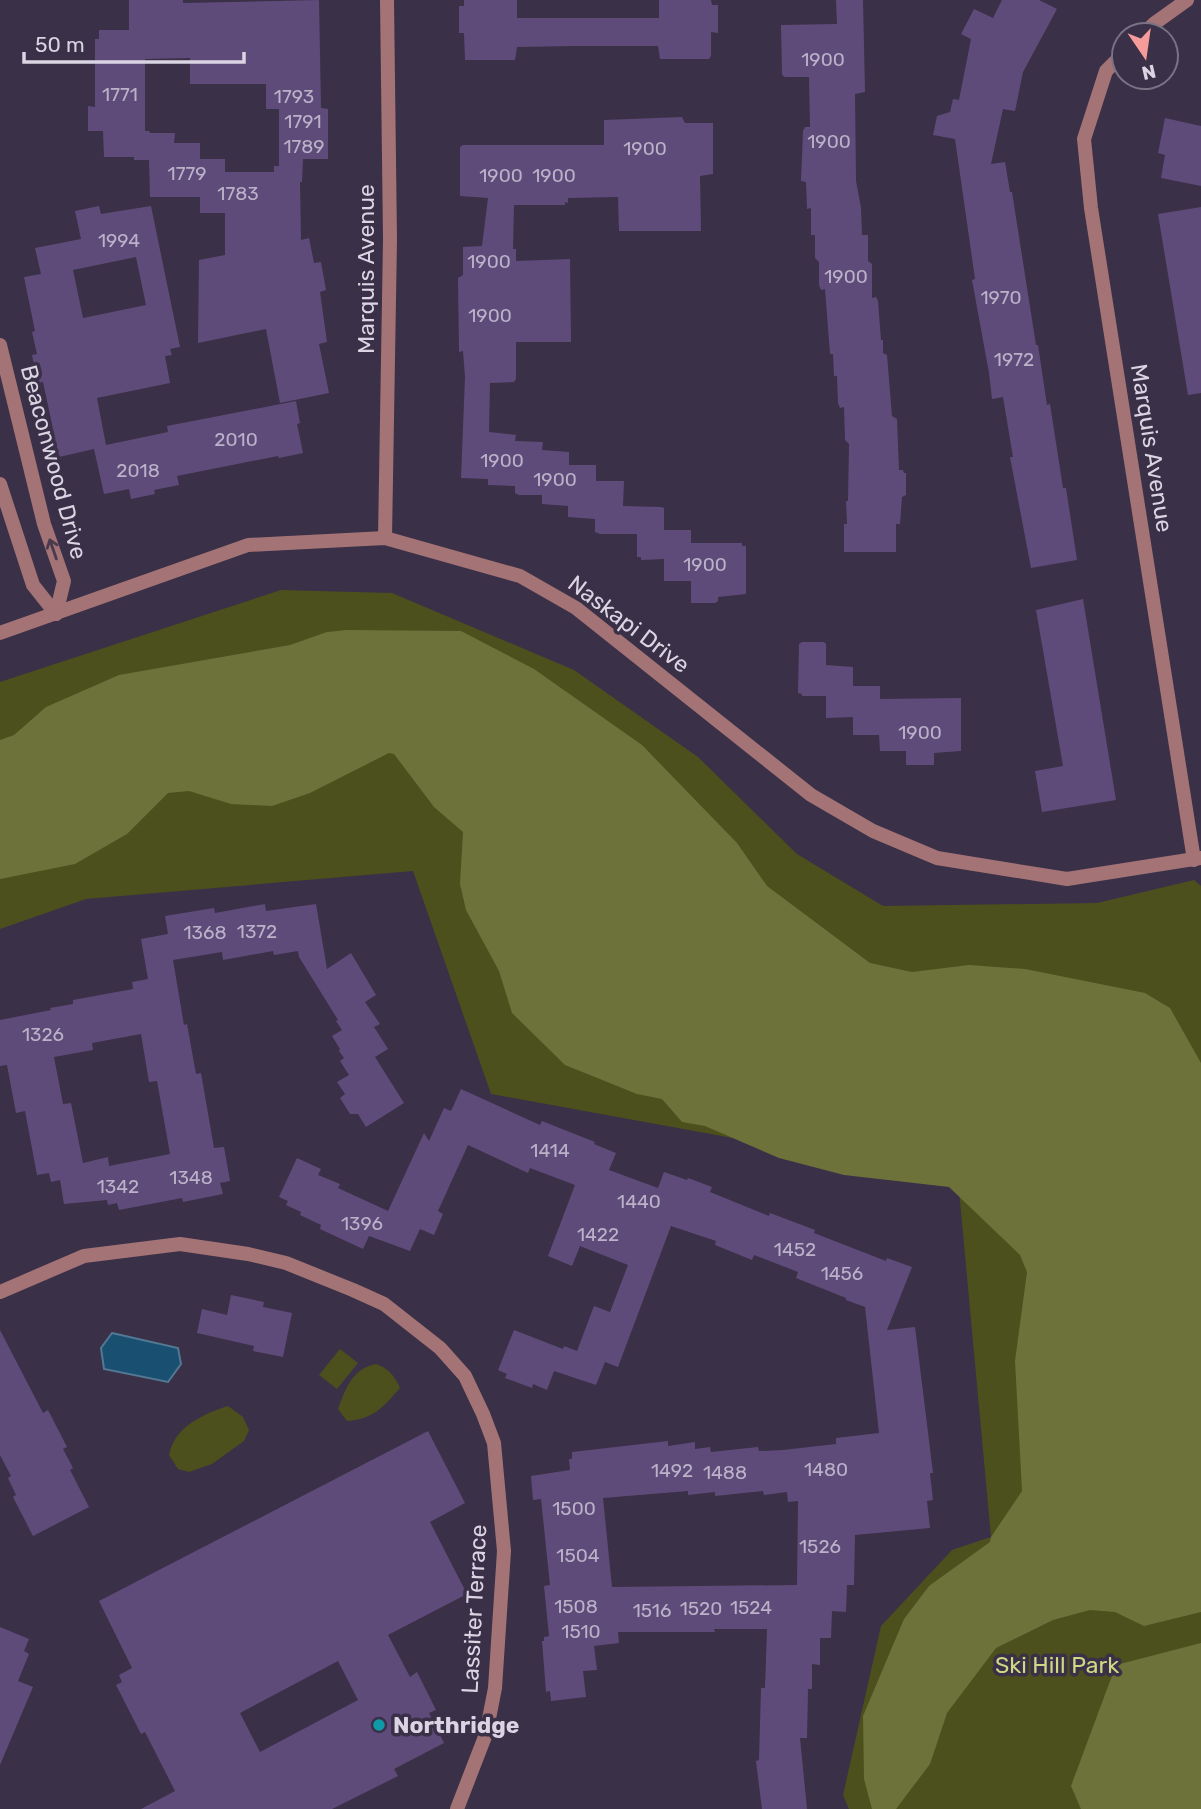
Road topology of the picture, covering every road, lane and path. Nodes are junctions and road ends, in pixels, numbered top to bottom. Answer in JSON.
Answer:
{"nodes":[{"id":1,"x":387,"y":0,"type":"edge"},
{"id":2,"x":1186,"y":0,"type":"edge"},
{"id":3,"x":1158,"y":21,"type":"edge"},
{"id":4,"x":1110,"y":67,"type":"edge"},
{"id":5,"x":0,"y":345,"type":"edge"},
{"id":6,"x":0,"y":484,"type":"edge"},
{"id":7,"x":385,"y":538,"type":"junction"},
{"id":8,"x":56,"y":614,"type":"junction"},
{"id":9,"x":0,"y":633,"type":"edge"},
{"id":10,"x":1198,"y":859,"type":"edge"},
{"id":11,"x":0,"y":1292,"type":"edge"},
{"id":12,"x":457,"y":1809,"type":"edge"}],
"edges":[{"from":1,"to":7,"type":"street","name":"Marquis Avenue"},
{"from":2,"to":3,"type":"street"},
{"from":4,"to":10,"type":"street","name":"Marquis Avenue"},
{"from":8,"to":5,"type":"street","name":"Beaconwood Drive","one_way":true},
{"from":6,"to":8,"type":"street"},
{"from":7,"to":8,"type":"street","name":"Naskapi Drive"},
{"from":7,"to":10,"type":"street","name":"Naskapi Drive"},
{"from":8,"to":9,"type":"street","name":"Naskapi Drive"},
{"from":11,"to":12,"type":"street","name":"Lassiter Terrace"}]}
